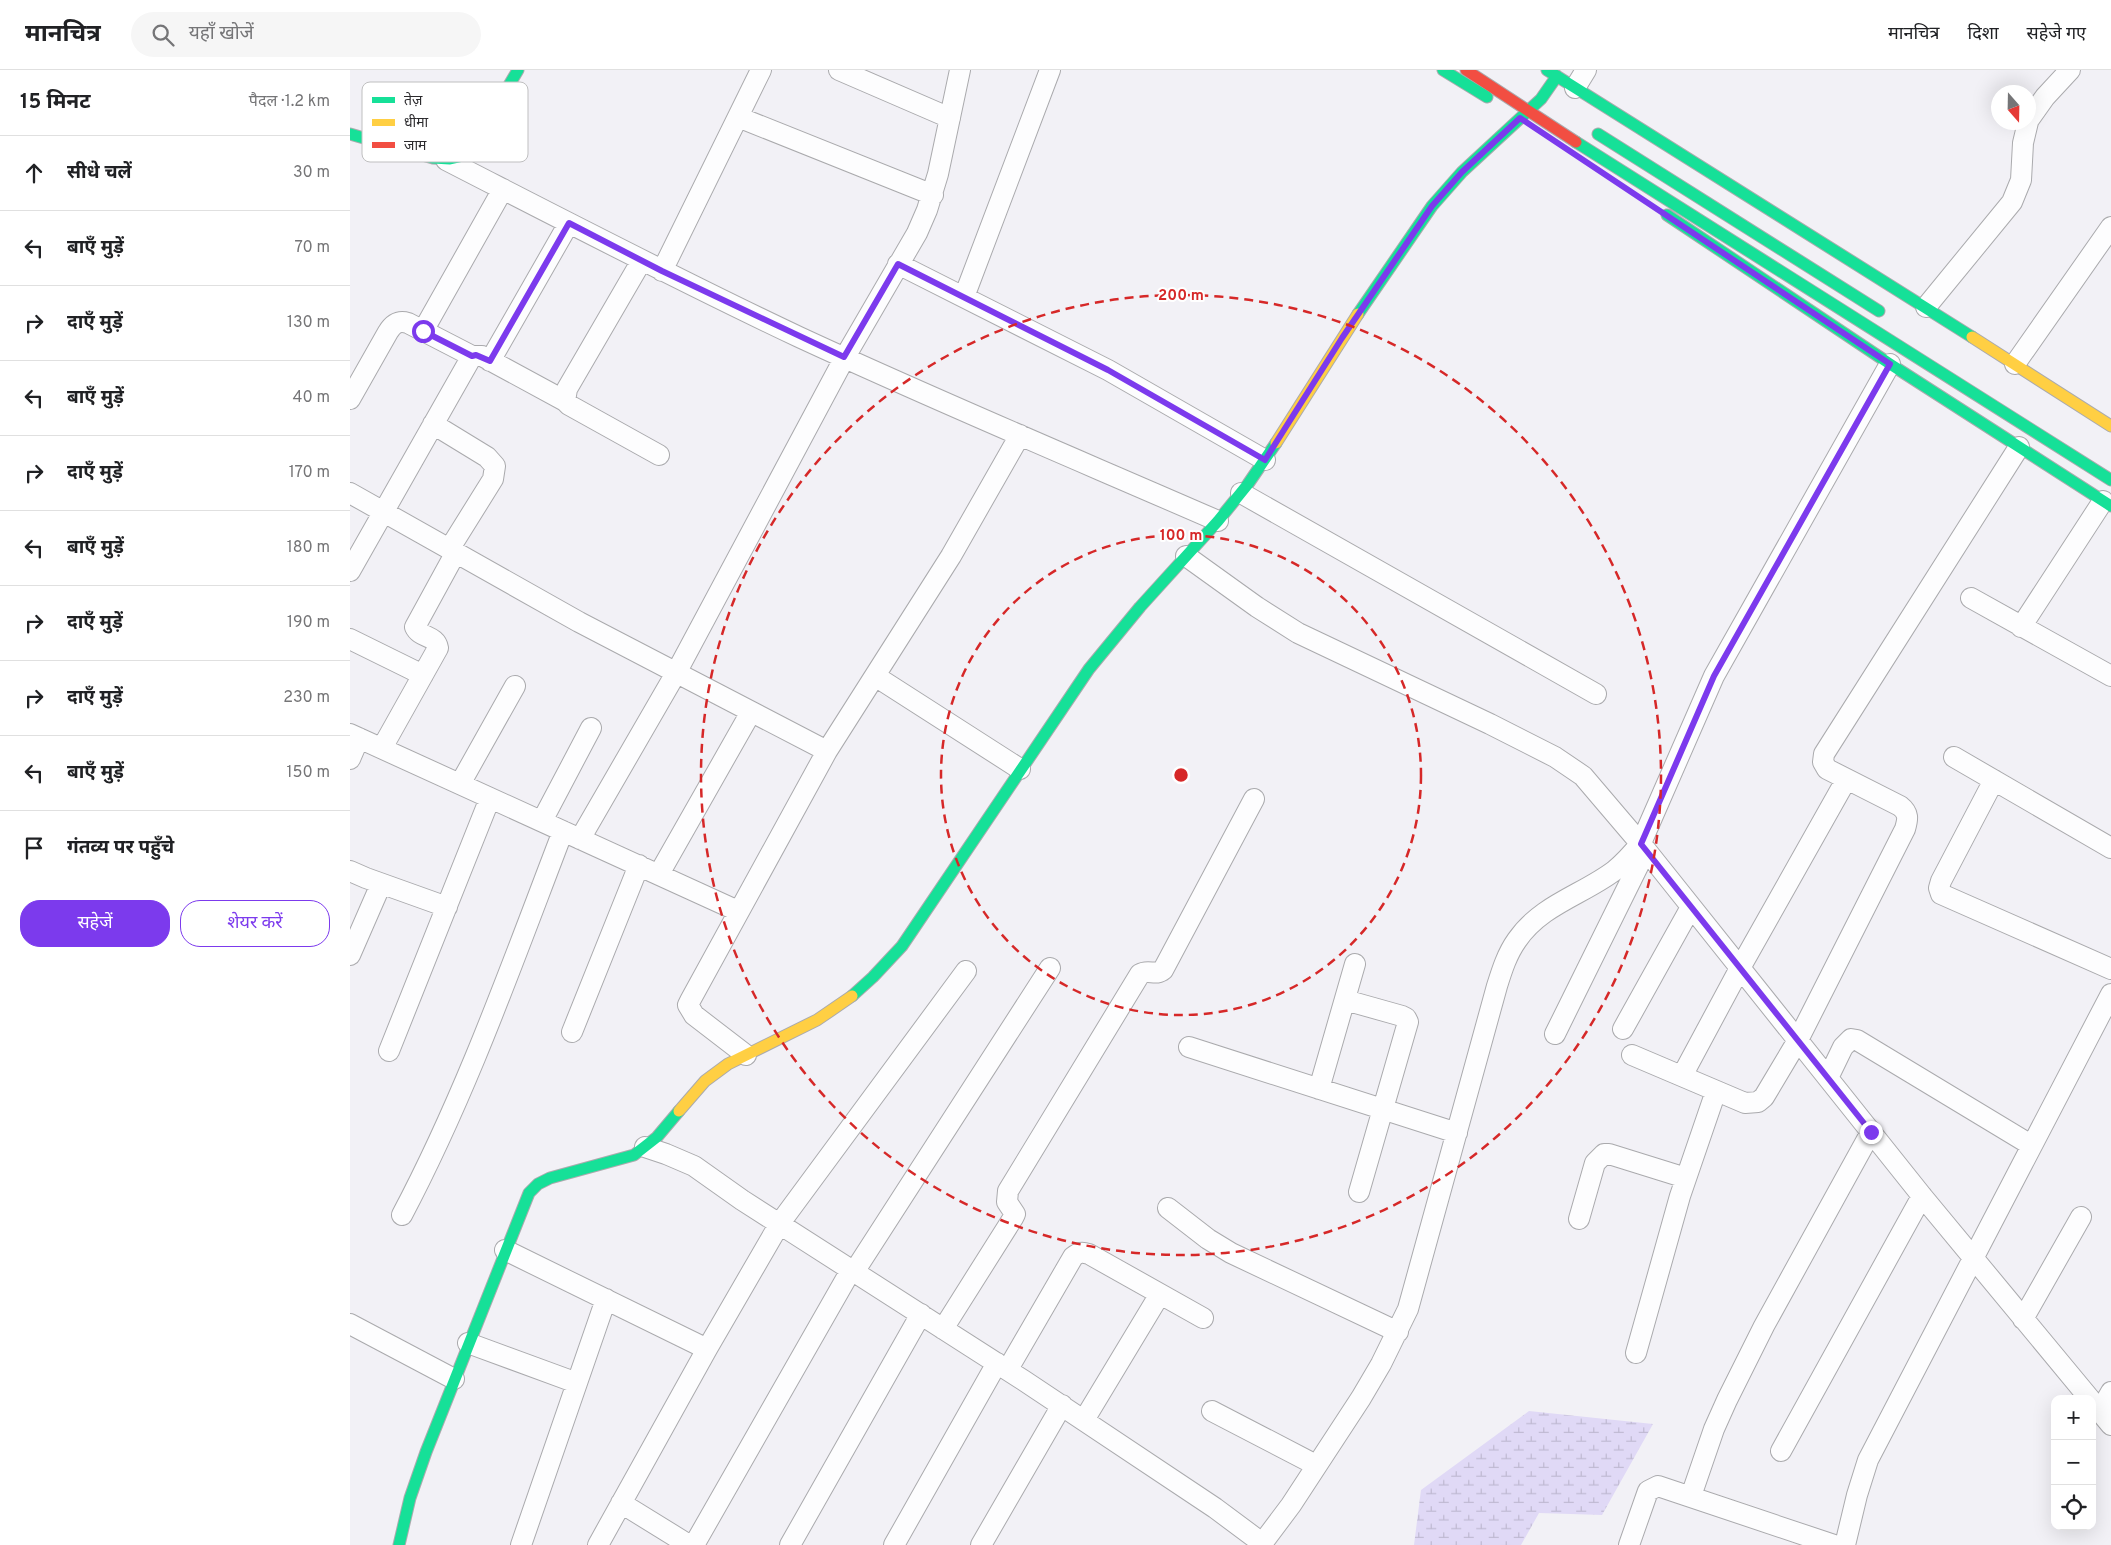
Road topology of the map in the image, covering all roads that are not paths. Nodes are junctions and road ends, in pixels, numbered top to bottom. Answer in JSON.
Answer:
{"nodes":[{"id":1,"x":518,"y":70,"type":"edge"},
{"id":2,"x":761,"y":70,"type":"edge"},
{"id":3,"x":839,"y":70,"type":"edge"},
{"id":4,"x":960,"y":70,"type":"edge"},
{"id":5,"x":1050,"y":70,"type":"edge"},
{"id":6,"x":1443,"y":70,"type":"edge"},
{"id":7,"x":1466,"y":70,"type":"edge"},
{"id":8,"x":1586,"y":70,"type":"edge"},
{"id":9,"x":2070,"y":70,"type":"edge"},
{"id":10,"x":1552,"y":73,"type":"edge"},
{"id":11,"x":511,"y":82,"type":"edge"},
{"id":12,"x":1575,"y":88,"type":"junction"},
{"id":13,"x":2036,"y":110,"type":"edge"},
{"id":14,"x":1525,"y":114,"type":"junction"},
{"id":15,"x":738,"y":117,"type":"junction"},
{"id":16,"x":950,"y":118,"type":"junction"},
{"id":17,"x":1590,"y":129,"type":"dead end"},
{"id":18,"x":2026,"y":130,"type":"edge"},
{"id":19,"x":450,"y":162,"type":"edge"},
{"id":20,"x":1602,"y":173,"type":"dead end"},
{"id":21,"x":503,"y":189,"type":"junction"},
{"id":22,"x":933,"y":194,"type":"junction"},
{"id":23,"x":1660,"y":211,"type":"dead end"},
{"id":24,"x":569,"y":223,"type":"junction"},
{"id":25,"x":2111,"y":227,"type":"edge"},
{"id":26,"x":642,"y":260,"type":"junction"},
{"id":27,"x":898,"y":264,"type":"junction"},
{"id":28,"x":662,"y":271,"type":"junction"},
{"id":29,"x":964,"y":297,"type":"junction"},
{"id":30,"x":1926,"y":307,"type":"junction"},
{"id":31,"x":1887,"y":316,"type":"dead end"},
{"id":32,"x":423,"y":331,"type":"junction"},
{"id":33,"x":844,"y":357,"type":"junction"},
{"id":34,"x":481,"y":358,"type":"junction"},
{"id":35,"x":1890,"y":364,"type":"junction"},
{"id":36,"x":2015,"y":364,"type":"junction"},
{"id":37,"x":350,"y":399,"type":"edge"},
{"id":38,"x":565,"y":401,"type":"junction"},
{"id":39,"x":433,"y":424,"type":"junction"},
{"id":40,"x":2111,"y":426,"type":"edge"},
{"id":41,"x":1020,"y":435,"type":"junction"},
{"id":42,"x":2019,"y":447,"type":"junction"},
{"id":43,"x":659,"y":455,"type":"dead end"},
{"id":44,"x":1265,"y":460,"type":"junction"},
{"id":45,"x":2111,"y":480,"type":"edge"},
{"id":46,"x":350,"y":493,"type":"edge"},
{"id":47,"x":1241,"y":493,"type":"junction"},
{"id":48,"x":2107,"y":503,"type":"edge"},
{"id":49,"x":383,"y":510,"type":"junction"},
{"id":50,"x":1218,"y":521,"type":"junction"},
{"id":51,"x":453,"y":550,"type":"junction"},
{"id":52,"x":1186,"y":556,"type":"junction"},
{"id":53,"x":350,"y":571,"type":"edge"},
{"id":54,"x":1971,"y":598,"type":"dead end"},
{"id":55,"x":2021,"y":627,"type":"junction"},
{"id":56,"x":350,"y":639,"type":"edge"},
{"id":57,"x":676,"y":673,"type":"junction"},
{"id":58,"x":423,"y":675,"type":"junction"},
{"id":59,"x":875,"y":676,"type":"junction"},
{"id":60,"x":2111,"y":676,"type":"edge"},
{"id":61,"x":515,"y":686,"type":"dead end"},
{"id":62,"x":1596,"y":694,"type":"dead end"},
{"id":63,"x":751,"y":712,"type":"junction"},
{"id":64,"x":591,"y":728,"type":"dead end"},
{"id":65,"x":355,"y":736,"type":"edge"},
{"id":66,"x":382,"y":748,"type":"junction"},
{"id":67,"x":827,"y":751,"type":"junction"},
{"id":68,"x":1954,"y":757,"type":"dead end"},
{"id":69,"x":350,"y":759,"type":"edge"},
{"id":70,"x":1020,"y":769,"type":"junction"},
{"id":71,"x":1846,"y":780,"type":"junction"},
{"id":72,"x":1994,"y":780,"type":"junction"},
{"id":73,"x":460,"y":784,"type":"junction"},
{"id":74,"x":490,"y":798,"type":"junction"},
{"id":75,"x":1254,"y":799,"type":"dead end"},
{"id":76,"x":542,"y":822,"type":"junction"},
{"id":77,"x":572,"y":835,"type":"junction"},
{"id":78,"x":1644,"y":847,"type":"junction"},
{"id":79,"x":2111,"y":848,"type":"edge"},
{"id":80,"x":639,"y":865,"type":"junction"},
{"id":81,"x":350,"y":870,"type":"edge"},
{"id":82,"x":659,"y":874,"type":"junction"},
{"id":83,"x":381,"y":884,"type":"junction"},
{"id":84,"x":447,"y":907,"type":"junction"},
{"id":85,"x":1691,"y":907,"type":"junction"},
{"id":86,"x":738,"y":911,"type":"junction"},
{"id":87,"x":350,"y":955,"type":"edge"},
{"id":88,"x":1355,"y":964,"type":"dead end"},
{"id":89,"x":1050,"y":968,"type":"dead end"},
{"id":90,"x":1740,"y":968,"type":"junction"},
{"id":91,"x":2111,"y":969,"type":"edge"},
{"id":92,"x":966,"y":971,"type":"dead end"},
{"id":93,"x":2111,"y":994,"type":"edge"},
{"id":94,"x":1345,"y":1000,"type":"junction"},
{"id":95,"x":1622,"y":1029,"type":"dead end"},
{"id":96,"x":572,"y":1032,"type":"dead end"},
{"id":97,"x":1555,"y":1034,"type":"dead end"},
{"id":98,"x":1798,"y":1040,"type":"junction"},
{"id":99,"x":1190,"y":1047,"type":"dead end"},
{"id":100,"x":389,"y":1051,"type":"dead end"},
{"id":101,"x":746,"y":1055,"type":"junction"},
{"id":102,"x":1632,"y":1055,"type":"dead end"},
{"id":103,"x":1682,"y":1076,"type":"junction"},
{"id":104,"x":1828,"y":1078,"type":"junction"},
{"id":105,"x":1319,"y":1089,"type":"junction"},
{"id":106,"x":1716,"y":1091,"type":"junction"},
{"id":107,"x":1383,"y":1110,"type":"junction"},
{"id":108,"x":1871,"y":1132,"type":"junction"},
{"id":109,"x":1457,"y":1133,"type":"junction"},
{"id":110,"x":2031,"y":1145,"type":"junction"},
{"id":111,"x":645,"y":1147,"type":"junction"},
{"id":112,"x":1686,"y":1178,"type":"junction"},
{"id":113,"x":1359,"y":1192,"type":"dead end"},
{"id":114,"x":1922,"y":1196,"type":"junction"},
{"id":115,"x":1168,"y":1208,"type":"dead end"},
{"id":116,"x":402,"y":1215,"type":"dead end"},
{"id":117,"x":2081,"y":1217,"type":"dead end"},
{"id":118,"x":1579,"y":1219,"type":"dead end"},
{"id":119,"x":780,"y":1223,"type":"junction"},
{"id":120,"x":505,"y":1250,"type":"junction"},
{"id":121,"x":1973,"y":1258,"type":"junction"},
{"id":122,"x":852,"y":1271,"type":"junction"},
{"id":123,"x":1160,"y":1294,"type":"junction"},
{"id":124,"x":606,"y":1299,"type":"junction"},
{"id":125,"x":921,"y":1314,"type":"junction"},
{"id":126,"x":1203,"y":1318,"type":"dead end"},
{"id":127,"x":2023,"y":1319,"type":"junction"},
{"id":128,"x":350,"y":1324,"type":"edge"},
{"id":129,"x":943,"y":1329,"type":"junction"},
{"id":130,"x":1398,"y":1332,"type":"junction"},
{"id":131,"x":468,"y":1343,"type":"junction"},
{"id":132,"x":707,"y":1349,"type":"junction"},
{"id":133,"x":1636,"y":1353,"type":"dead end"},
{"id":134,"x":1002,"y":1366,"type":"junction"},
{"id":135,"x":454,"y":1379,"type":"junction"},
{"id":136,"x":577,"y":1383,"type":"junction"},
{"id":137,"x":2111,"y":1392,"type":"edge"},
{"id":138,"x":1062,"y":1405,"type":"junction"},
{"id":139,"x":2098,"y":1409,"type":"edge"},
{"id":140,"x":1212,"y":1411,"type":"dead end"},
{"id":141,"x":1084,"y":1420,"type":"junction"},
{"id":142,"x":1781,"y":1451,"type":"dead end"},
{"id":143,"x":1316,"y":1465,"type":"junction"},
{"id":144,"x":1691,"y":1496,"type":"junction"},
{"id":145,"x":622,"y":1503,"type":"junction"},
{"id":146,"x":1262,"y":1544,"type":"edge"},
{"id":147,"x":400,"y":1545,"type":"edge"},
{"id":148,"x":521,"y":1545,"type":"edge"},
{"id":149,"x":598,"y":1545,"type":"edge"},
{"id":150,"x":689,"y":1545,"type":"edge"},
{"id":151,"x":694,"y":1545,"type":"edge"},
{"id":152,"x":790,"y":1545,"type":"edge"},
{"id":153,"x":894,"y":1545,"type":"edge"},
{"id":154,"x":981,"y":1545,"type":"edge"},
{"id":155,"x":1629,"y":1545,"type":"edge"},
{"id":156,"x":1834,"y":1545,"type":"edge"},
{"id":157,"x":1845,"y":1545,"type":"edge"}],
"edges":[{"from":1,"to":11,"type":"main road"},
{"from":2,"to":15,"type":"street"},
{"from":3,"to":16,"type":"street"},
{"from":4,"to":16,"type":"street"},
{"from":5,"to":29,"type":"street"},
{"from":6,"to":14,"type":"main road"},
{"from":7,"to":14,"type":"main road"},
{"from":8,"to":12,"type":"street"},
{"from":9,"to":13,"type":"street"},
{"from":10,"to":12,"type":"main road"},
{"from":10,"to":14,"type":"main road"},
{"from":12,"to":30,"type":"main road"},
{"from":14,"to":20,"type":"main road"},
{"from":14,"to":44,"type":"main road"},
{"from":14,"to":45,"type":"main road"},
{"from":15,"to":22,"type":"street"},
{"from":15,"to":28,"type":"street"},
{"from":16,"to":22,"type":"street"},
{"from":17,"to":31,"type":"main road"},
{"from":18,"to":30,"type":"street"},
{"from":19,"to":21,"type":"street"},
{"from":21,"to":24,"type":"street"},
{"from":21,"to":32,"type":"street"},
{"from":22,"to":27,"type":"street"},
{"from":23,"to":35,"type":"main road"},
{"from":24,"to":26,"type":"street"},
{"from":24,"to":34,"type":"street"},
{"from":25,"to":36,"type":"street"},
{"from":26,"to":28,"type":"street"},
{"from":26,"to":38,"type":"street"},
{"from":27,"to":29,"type":"street"},
{"from":27,"to":33,"type":"street"},
{"from":28,"to":33,"type":"street"},
{"from":29,"to":44,"type":"street"},
{"from":30,"to":36,"type":"main road"},
{"from":32,"to":34,"type":"street"},
{"from":32,"to":37,"type":"street"},
{"from":33,"to":41,"type":"street"},
{"from":33,"to":57,"type":"street"},
{"from":34,"to":38,"type":"street"},
{"from":34,"to":39,"type":"street"},
{"from":35,"to":42,"type":"main road"},
{"from":35,"to":78,"type":"street"},
{"from":36,"to":40,"type":"main road"},
{"from":38,"to":43,"type":"street"},
{"from":39,"to":49,"type":"street"},
{"from":39,"to":51,"type":"street"},
{"from":41,"to":50,"type":"street"},
{"from":41,"to":59,"type":"street"},
{"from":42,"to":48,"type":"main road"},
{"from":42,"to":71,"type":"street"},
{"from":44,"to":47,"type":"main road"},
{"from":46,"to":49,"type":"street"},
{"from":47,"to":50,"type":"main road"},
{"from":47,"to":62,"type":"street"},
{"from":48,"to":55,"type":"street"},
{"from":49,"to":51,"type":"street"},
{"from":49,"to":53,"type":"street"},
{"from":50,"to":52,"type":"main road"},
{"from":51,"to":57,"type":"street"},
{"from":51,"to":58,"type":"street"},
{"from":52,"to":70,"type":"main road"},
{"from":52,"to":78,"type":"street"},
{"from":54,"to":55,"type":"street"},
{"from":55,"to":60,"type":"street"},
{"from":56,"to":58,"type":"street"},
{"from":57,"to":63,"type":"street"},
{"from":57,"to":77,"type":"street"},
{"from":58,"to":66,"type":"street"},
{"from":59,"to":67,"type":"street"},
{"from":59,"to":70,"type":"street"},
{"from":61,"to":73,"type":"street"},
{"from":63,"to":67,"type":"street"},
{"from":63,"to":82,"type":"street"},
{"from":64,"to":76,"type":"street"},
{"from":65,"to":66,"type":"street"},
{"from":65,"to":69,"type":"street"},
{"from":66,"to":73,"type":"street"},
{"from":67,"to":86,"type":"street"},
{"from":68,"to":72,"type":"street"},
{"from":70,"to":101,"type":"main road"},
{"from":71,"to":90,"type":"street"},
{"from":71,"to":98,"type":"street"},
{"from":72,"to":79,"type":"street"},
{"from":72,"to":91,"type":"street"},
{"from":73,"to":74,"type":"street"},
{"from":74,"to":76,"type":"street"},
{"from":74,"to":84,"type":"street"},
{"from":75,"to":129,"type":"street"},
{"from":76,"to":77,"type":"street"},
{"from":77,"to":80,"type":"street"},
{"from":77,"to":116,"type":"street"},
{"from":78,"to":85,"type":"street"},
{"from":78,"to":97,"type":"street"},
{"from":78,"to":109,"type":"street"},
{"from":80,"to":82,"type":"street"},
{"from":80,"to":96,"type":"street"},
{"from":81,"to":83,"type":"street"},
{"from":82,"to":86,"type":"street"},
{"from":83,"to":84,"type":"street"},
{"from":83,"to":87,"type":"street"},
{"from":84,"to":100,"type":"street"},
{"from":85,"to":90,"type":"street"},
{"from":85,"to":95,"type":"street"},
{"from":86,"to":101,"type":"street"},
{"from":88,"to":94,"type":"street"},
{"from":89,"to":122,"type":"street"},
{"from":90,"to":98,"type":"street"},
{"from":90,"to":103,"type":"street"},
{"from":92,"to":119,"type":"street"},
{"from":93,"to":110,"type":"street"},
{"from":94,"to":105,"type":"street"},
{"from":94,"to":107,"type":"street"},
{"from":98,"to":104,"type":"street"},
{"from":98,"to":106,"type":"street"},
{"from":99,"to":105,"type":"street"},
{"from":101,"to":111,"type":"main road"},
{"from":102,"to":103,"type":"street"},
{"from":103,"to":106,"type":"street"},
{"from":104,"to":108,"type":"street"},
{"from":104,"to":110,"type":"street"},
{"from":105,"to":107,"type":"street"},
{"from":106,"to":112,"type":"street"},
{"from":107,"to":109,"type":"street"},
{"from":107,"to":113,"type":"street"},
{"from":108,"to":114,"type":"street"},
{"from":108,"to":144,"type":"street"},
{"from":109,"to":130,"type":"street"},
{"from":110,"to":121,"type":"street"},
{"from":111,"to":119,"type":"street"},
{"from":111,"to":120,"type":"main road"},
{"from":112,"to":118,"type":"street"},
{"from":112,"to":133,"type":"street"},
{"from":114,"to":121,"type":"street"},
{"from":114,"to":142,"type":"street"},
{"from":115,"to":130,"type":"street"},
{"from":117,"to":127,"type":"street"},
{"from":119,"to":122,"type":"street"},
{"from":119,"to":132,"type":"street"},
{"from":120,"to":124,"type":"street"},
{"from":120,"to":131,"type":"main road"},
{"from":121,"to":127,"type":"street"},
{"from":121,"to":157,"type":"street"},
{"from":122,"to":125,"type":"street"},
{"from":122,"to":151,"type":"street"},
{"from":123,"to":126,"type":"street"},
{"from":123,"to":134,"type":"street"},
{"from":123,"to":141,"type":"street"},
{"from":124,"to":132,"type":"street"},
{"from":124,"to":136,"type":"street"},
{"from":125,"to":129,"type":"street"},
{"from":125,"to":152,"type":"street"},
{"from":127,"to":139,"type":"street"},
{"from":128,"to":135,"type":"street"},
{"from":129,"to":134,"type":"street"},
{"from":130,"to":143,"type":"street"},
{"from":131,"to":135,"type":"main road"},
{"from":131,"to":136,"type":"street"},
{"from":132,"to":145,"type":"street"},
{"from":134,"to":138,"type":"street"},
{"from":134,"to":153,"type":"street"},
{"from":135,"to":147,"type":"main road"},
{"from":136,"to":148,"type":"street"},
{"from":137,"to":139,"type":"street"},
{"from":138,"to":141,"type":"street"},
{"from":138,"to":154,"type":"street"},
{"from":140,"to":143,"type":"street"},
{"from":141,"to":146,"type":"street"},
{"from":143,"to":146,"type":"street"},
{"from":144,"to":155,"type":"street"},
{"from":144,"to":156,"type":"street"},
{"from":145,"to":149,"type":"street"},
{"from":145,"to":150,"type":"street"}]}
